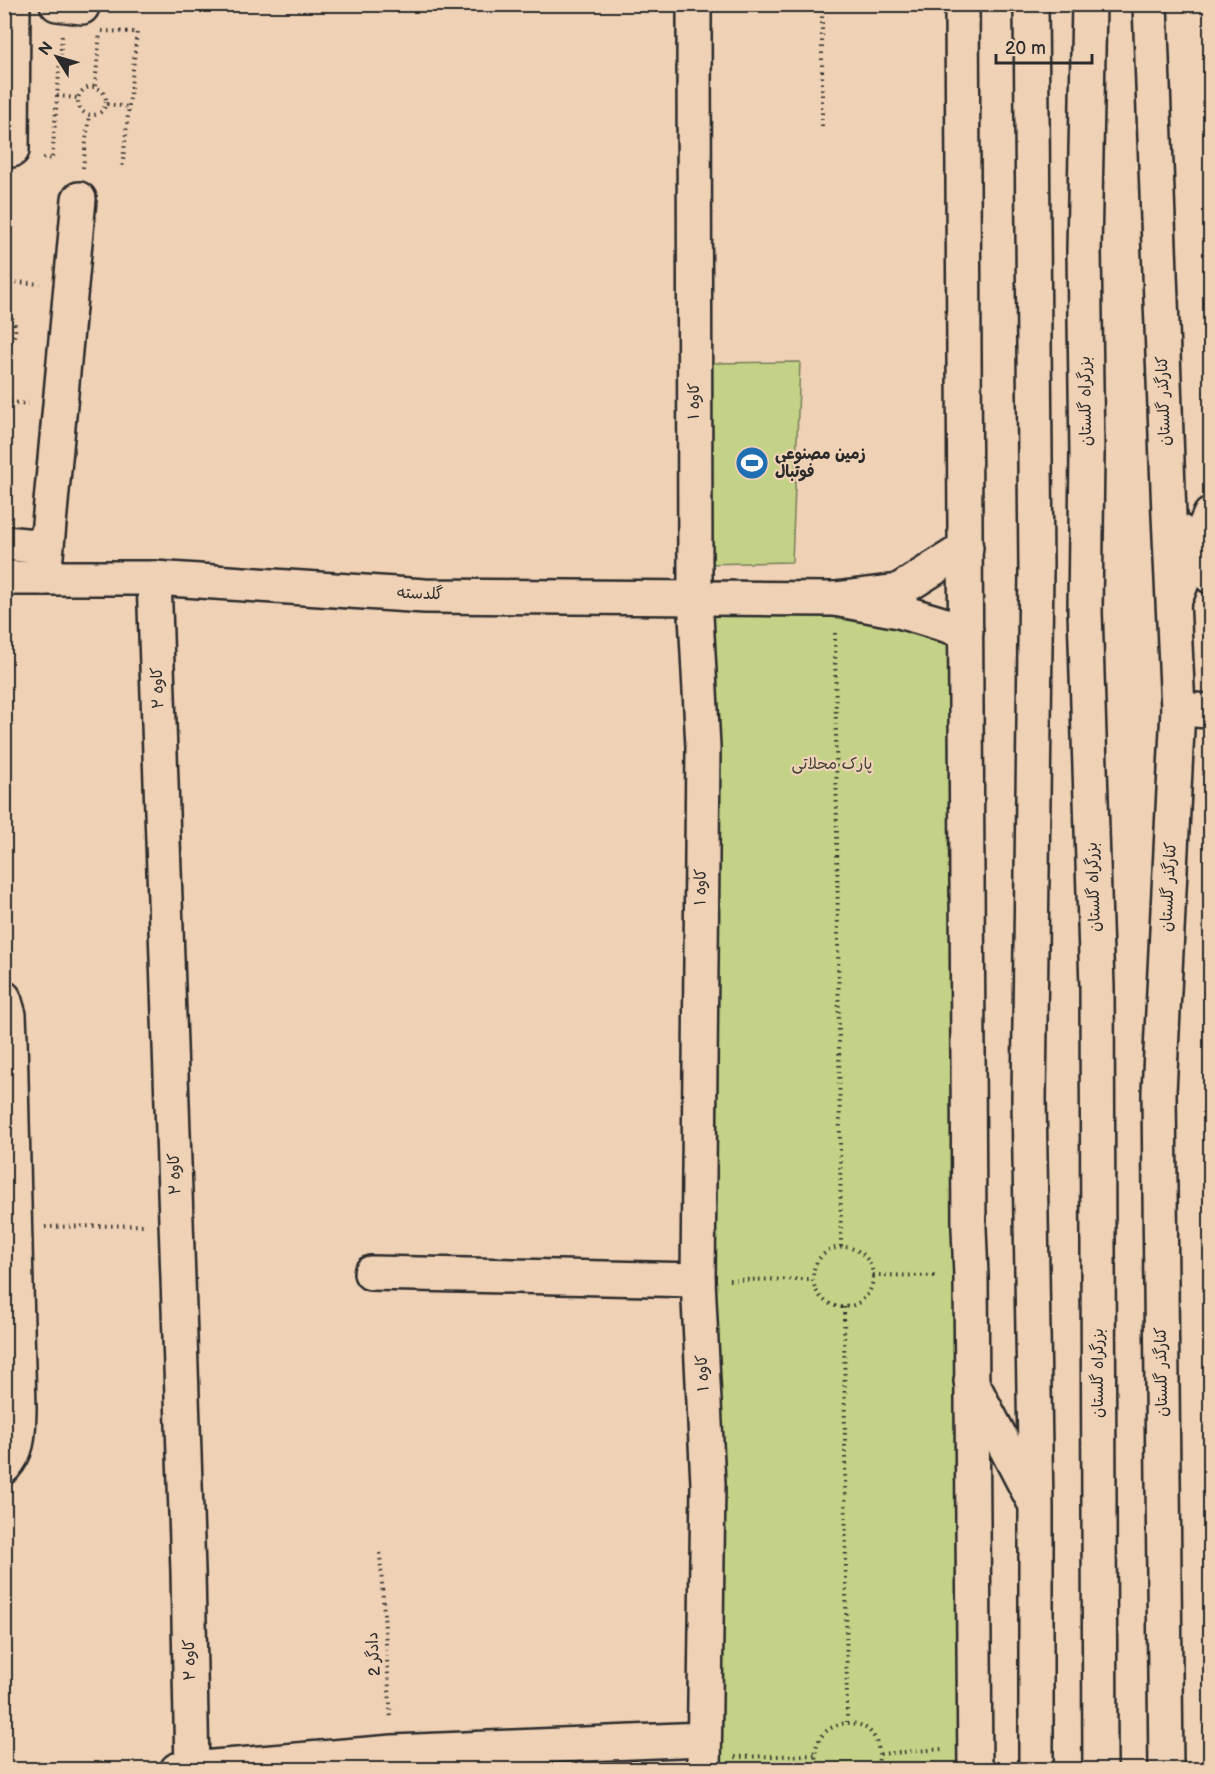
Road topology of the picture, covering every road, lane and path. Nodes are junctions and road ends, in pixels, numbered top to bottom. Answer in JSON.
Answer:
{"nodes":[{"id":1,"x":13,"y":4,"type":"edge"},
{"id":2,"x":694,"y":4,"type":"edge"},
{"id":3,"x":822,"y":4,"type":"edge"},
{"id":4,"x":962,"y":4,"type":"edge"},
{"id":5,"x":1031,"y":4,"type":"edge"},
{"id":6,"x":1089,"y":4,"type":"edge"},
{"id":7,"x":1150,"y":4,"type":"edge"},
{"id":8,"x":79,"y":20,"type":"edge"},
{"id":9,"x":95,"y":86,"type":"junction"},
{"id":10,"x":57,"y":96,"type":"junction"},
{"id":11,"x":78,"y":98,"type":"junction"},
{"id":12,"x":107,"y":104,"type":"junction"},
{"id":13,"x":129,"y":106,"type":"junction"},
{"id":14,"x":89,"y":115,"type":"junction"},
{"id":15,"x":822,"y":126,"type":"dead end"},
{"id":16,"x":12,"y":150,"type":"junction"},
{"id":17,"x":122,"y":170,"type":"dead end"},
{"id":18,"x":79,"y":198,"type":"joint"},
{"id":19,"x":4,"y":221,"type":"edge"},
{"id":20,"x":4,"y":309,"type":"edge"},
{"id":21,"x":4,"y":348,"type":"edge"},
{"id":22,"x":1169,"y":515,"type":"junction"},
{"id":23,"x":1210,"y":515,"type":"edge"},
{"id":24,"x":4,"y":543,"type":"edge"},
{"id":25,"x":966,"y":548,"type":"junction"},
{"id":26,"x":45,"y":562,"type":"junction"},
{"id":27,"x":1202,"y":564,"type":"edge"},
{"id":28,"x":4,"y":578,"type":"edge"},
{"id":29,"x":154,"y":578,"type":"junction"},
{"id":30,"x":694,"y":597,"type":"junction"},
{"id":31,"x":835,"y":599,"type":"junction"},
{"id":32,"x":1173,"y":608,"type":"junction"},
{"id":33,"x":966,"y":631,"type":"junction"},
{"id":34,"x":1178,"y":709,"type":"junction"},
{"id":35,"x":1210,"y":711,"type":"edge"},
{"id":36,"x":4,"y":998,"type":"edge"},
{"id":37,"x":176,"y":1224,"type":"junction"},
{"id":38,"x":15,"y":1228,"type":"junction"},
{"id":39,"x":841,"y":1247,"type":"junction"},
{"id":40,"x":371,"y":1273,"type":"dead end"},
{"id":41,"x":873,"y":1275,"type":"junction"},
{"id":42,"x":971,"y":1276,"type":"junction"},
{"id":43,"x":812,"y":1279,"type":"junction"},
{"id":44,"x":698,"y":1280,"type":"junction"},
{"id":45,"x":844,"y":1307,"type":"junction"},
{"id":46,"x":971,"y":1381,"type":"junction"},
{"id":47,"x":4,"y":1467,"type":"edge"},
{"id":48,"x":1036,"y":1507,"type":"junction"},
{"id":49,"x":380,"y":1553,"type":"dead end"},
{"id":50,"x":847,"y":1722,"type":"junction"},
{"id":51,"x":880,"y":1754,"type":"junction"},
{"id":52,"x":704,"y":1755,"type":"edge"},
{"id":53,"x":815,"y":1755,"type":"junction"},
{"id":54,"x":974,"y":1758,"type":"edge"},
{"id":55,"x":393,"y":1761,"type":"edge"},
{"id":56,"x":187,"y":1769,"type":"edge"},
{"id":57,"x":819,"y":1770,"type":"edge"},
{"id":58,"x":876,"y":1770,"type":"edge"},
{"id":59,"x":1036,"y":1770,"type":"edge"},
{"id":60,"x":1100,"y":1770,"type":"edge"},
{"id":61,"x":1166,"y":1770,"type":"edge"}],
"edges":[{"from":1,"to":16,"type":"main road"},
{"from":2,"to":30,"type":"main road","name":"کاوه ۱"},
{"from":3,"to":15,"type":"path"},
{"from":4,"to":25,"type":"main road"},
{"from":5,"to":48,"type":"main road"},
{"from":6,"to":60,"type":"main road","name":"بزرگراه گلستان"},
{"from":7,"to":22,"type":"main road","name":"کنارگذر گلستان"},
{"from":8,"to":9,"type":"path"},
{"from":8,"to":10,"type":"path"},
{"from":8,"to":13,"type":"path"},
{"from":9,"to":11,"type":"path"},
{"from":9,"to":12,"type":"path"},
{"from":10,"to":11,"type":"path"},
{"from":10,"to":16,"type":"path"},
{"from":11,"to":14,"type":"path"},
{"from":12,"to":13,"type":"path"},
{"from":12,"to":14,"type":"path"},
{"from":13,"to":17,"type":"path"},
{"from":14,"to":18,"type":"path"},
{"from":16,"to":19,"type":"path"},
{"from":18,"to":26,"type":"main road"},
{"from":20,"to":21,"type":"path"},
{"from":22,"to":27,"type":"main road"},
{"from":22,"to":32,"type":"main road","name":"کنارگذر گلستان"},
{"from":23,"to":27,"type":"main road"},
{"from":24,"to":26,"type":"main road"},
{"from":25,"to":31,"type":"main road"},
{"from":25,"to":33,"type":"main road"},
{"from":26,"to":28,"type":"main road","name":"گلدسته"},
{"from":26,"to":29,"type":"main road","name":"گلدسته"},
{"from":27,"to":32,"type":"main road"},
{"from":29,"to":30,"type":"main road","name":"گلدسته"},
{"from":29,"to":37,"type":"main road","name":"کاوه ۲"},
{"from":30,"to":31,"type":"main road","name":"گلدسته"},
{"from":30,"to":44,"type":"main road","name":"کاوه ۱"},
{"from":31,"to":33,"type":"main road"},
{"from":31,"to":39,"type":"path"},
{"from":32,"to":34,"type":"main road","name":"کنارگذر گلستان"},
{"from":33,"to":42,"type":"main road"},
{"from":34,"to":35,"type":"main road"},
{"from":34,"to":61,"type":"main road","name":"کنارگذر گلستان"},
{"from":36,"to":38,"type":"main road"},
{"from":37,"to":38,"type":"path"},
{"from":37,"to":56,"type":"main road","name":"کاوه ۲"},
{"from":38,"to":47,"type":"main road"},
{"from":39,"to":41,"type":"path"},
{"from":39,"to":43,"type":"path"},
{"from":40,"to":44,"type":"main road"},
{"from":41,"to":42,"type":"path"},
{"from":41,"to":45,"type":"path"},
{"from":42,"to":46,"type":"main road"},
{"from":43,"to":44,"type":"path"},
{"from":43,"to":45,"type":"path"},
{"from":44,"to":52,"type":"main road","name":"کاوه ۱"},
{"from":45,"to":50,"type":"path"},
{"from":46,"to":48,"type":"main road"},
{"from":46,"to":54,"type":"main road"},
{"from":48,"to":59,"type":"main road"},
{"from":49,"to":55,"type":"path","name":"دادگر 2"},
{"from":50,"to":51,"type":"path"},
{"from":50,"to":53,"type":"path"},
{"from":51,"to":54,"type":"path"},
{"from":51,"to":58,"type":"path"},
{"from":52,"to":53,"type":"path"},
{"from":52,"to":55,"type":"main road"},
{"from":53,"to":57,"type":"path"},
{"from":55,"to":56,"type":"main road"}]}
